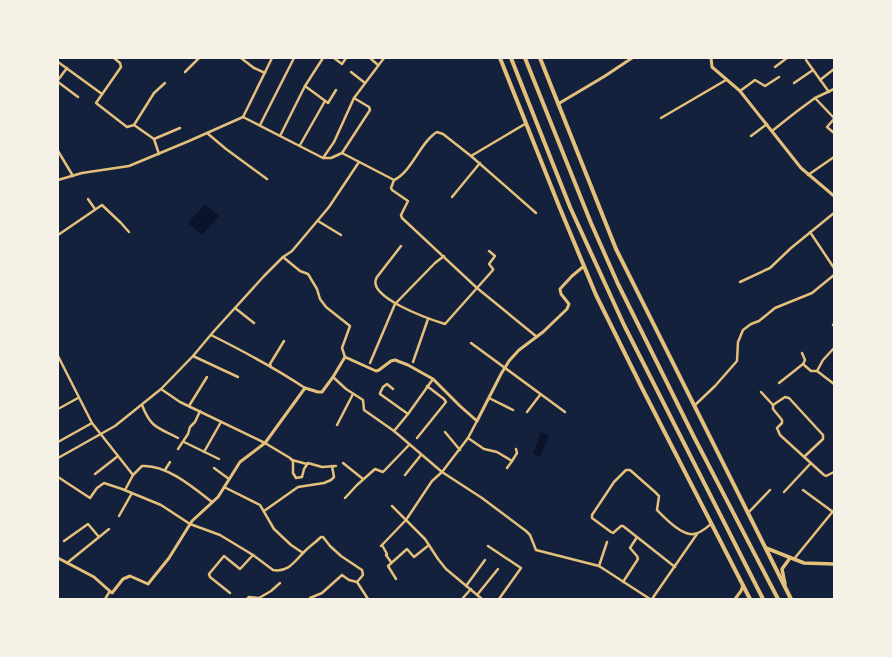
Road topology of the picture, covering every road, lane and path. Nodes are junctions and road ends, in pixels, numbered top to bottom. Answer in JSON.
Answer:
{"nodes":[{"id":1,"x":114,"y":58,"type":"edge"},
{"id":2,"x":199,"y":58,"type":"edge"},
{"id":3,"x":241,"y":58,"type":"edge"},
{"id":4,"x":272,"y":58,"type":"edge"},
{"id":5,"x":294,"y":58,"type":"edge"},
{"id":6,"x":323,"y":58,"type":"edge"},
{"id":7,"x":346,"y":58,"type":"edge"},
{"id":8,"x":370,"y":58,"type":"edge"},
{"id":9,"x":384,"y":58,"type":"edge"},
{"id":10,"x":500,"y":58,"type":"edge"},
{"id":11,"x":511,"y":58,"type":"edge"},
{"id":12,"x":525,"y":58,"type":"edge"},
{"id":13,"x":540,"y":58,"type":"edge"},
{"id":14,"x":632,"y":58,"type":"edge"},
{"id":15,"x":711,"y":58,"type":"edge"},
{"id":16,"x":787,"y":58,"type":"edge"},
{"id":17,"x":336,"y":59,"type":"edge"},
{"id":18,"x":806,"y":60,"type":"dead end"},
{"id":19,"x":58,"y":62,"type":"edge"},
{"id":20,"x":378,"y":65,"type":"junction"},
{"id":21,"x":775,"y":67,"type":"dead end"},
{"id":22,"x":67,"y":68,"type":"junction"},
{"id":23,"x":834,"y":69,"type":"edge"},
{"id":24,"x":813,"y":70,"type":"junction"},
{"id":25,"x":185,"y":72,"type":"dead end"},
{"id":26,"x":351,"y":72,"type":"dead end"},
{"id":27,"x":264,"y":73,"type":"junction"},
{"id":28,"x":779,"y":77,"type":"dead end"},
{"id":29,"x":726,"y":80,"type":"junction"},
{"id":30,"x":820,"y":80,"type":"junction"},
{"id":31,"x":58,"y":81,"type":"edge"},
{"id":32,"x":165,"y":83,"type":"dead end"},
{"id":33,"x":365,"y":83,"type":"junction"},
{"id":34,"x":794,"y":83,"type":"dead end"},
{"id":35,"x":305,"y":86,"type":"junction"},
{"id":36,"x":834,"y":89,"type":"edge"},
{"id":37,"x":336,"y":90,"type":"dead end"},
{"id":38,"x":740,"y":91,"type":"junction"},
{"id":39,"x":829,"y":92,"type":"junction"},
{"id":40,"x":102,"y":94,"type":"junction"},
{"id":41,"x":78,"y":97,"type":"dead end"},
{"id":42,"x":354,"y":98,"type":"junction"},
{"id":43,"x":815,"y":98,"type":"junction"},
{"id":44,"x":325,"y":101,"type":"junction"},
{"id":45,"x":558,"y":104,"type":"junction"},
{"id":46,"x":243,"y":117,"type":"junction"},
{"id":47,"x":661,"y":118,"type":"dead end"},
{"id":48,"x":834,"y":118,"type":"edge"},
{"id":49,"x":525,"y":124,"type":"junction"},
{"id":50,"x":767,"y":124,"type":"junction"},
{"id":51,"x":134,"y":125,"type":"junction"},
{"id":52,"x":260,"y":125,"type":"junction"},
{"id":53,"x":180,"y":128,"type":"dead end"},
{"id":54,"x":772,"y":131,"type":"junction"},
{"id":55,"x":207,"y":133,"type":"junction"},
{"id":56,"x":834,"y":133,"type":"edge"},
{"id":57,"x":280,"y":136,"type":"junction"},
{"id":58,"x":751,"y":136,"type":"dead end"},
{"id":59,"x":154,"y":141,"type":"junction"},
{"id":60,"x":300,"y":145,"type":"junction"},
{"id":61,"x":58,"y":151,"type":"edge"},
{"id":62,"x":342,"y":153,"type":"junction"},
{"id":63,"x":159,"y":154,"type":"junction"},
{"id":64,"x":471,"y":156,"type":"junction"},
{"id":65,"x":322,"y":158,"type":"junction"},
{"id":66,"x":834,"y":158,"type":"edge"},
{"id":67,"x":359,"y":162,"type":"junction"},
{"id":68,"x":480,"y":163,"type":"junction"},
{"id":69,"x":72,"y":175,"type":"junction"},
{"id":70,"x":808,"y":175,"type":"junction"},
{"id":71,"x":58,"y":180,"type":"edge"},
{"id":72,"x":267,"y":180,"type":"dead end"},
{"id":73,"x":394,"y":180,"type":"junction"},
{"id":74,"x":834,"y":196,"type":"edge"},
{"id":75,"x":452,"y":197,"type":"dead end"},
{"id":76,"x":88,"y":199,"type":"dead end"},
{"id":77,"x":95,"y":209,"type":"junction"},
{"id":78,"x":536,"y":213,"type":"dead end"},
{"id":79,"x":834,"y":213,"type":"edge"},
{"id":80,"x":318,"y":221,"type":"junction"},
{"id":81,"x":129,"y":232,"type":"dead end"},
{"id":82,"x":810,"y":232,"type":"junction"},
{"id":83,"x":58,"y":235,"type":"edge"},
{"id":84,"x":341,"y":235,"type":"dead end"},
{"id":85,"x":402,"y":246,"type":"dead end"},
{"id":86,"x":489,"y":251,"type":"dead end"},
{"id":87,"x":444,"y":256,"type":"junction"},
{"id":88,"x":283,"y":258,"type":"junction"},
{"id":89,"x":584,"y":266,"type":"junction"},
{"id":90,"x":834,"y":268,"type":"edge"},
{"id":91,"x":834,"y":275,"type":"edge"},
{"id":92,"x":740,"y":282,"type":"dead end"},
{"id":93,"x":477,"y":288,"type":"junction"},
{"id":94,"x":395,"y":304,"type":"junction"},
{"id":95,"x":235,"y":308,"type":"junction"},
{"id":96,"x":428,"y":319,"type":"junction"},
{"id":97,"x":254,"y":323,"type":"dead end"},
{"id":98,"x":211,"y":335,"type":"junction"},
{"id":99,"x":538,"y":337,"type":"junction"},
{"id":100,"x":284,"y":341,"type":"dead end"},
{"id":101,"x":471,"y":343,"type":"dead end"},
{"id":102,"x":834,"y":348,"type":"edge"},
{"id":103,"x":802,"y":353,"type":"dead end"},
{"id":104,"x":58,"y":356,"type":"edge"},
{"id":105,"x":193,"y":356,"type":"junction"},
{"id":106,"x":345,"y":357,"type":"junction"},
{"id":107,"x":413,"y":362,"type":"dead end"},
{"id":108,"x":370,"y":363,"type":"dead end"},
{"id":109,"x":803,"y":364,"type":"junction"},
{"id":110,"x":271,"y":367,"type":"junction"},
{"id":111,"x":505,"y":368,"type":"junction"},
{"id":112,"x":817,"y":370,"type":"junction"},
{"id":113,"x":207,"y":377,"type":"dead end"},
{"id":114,"x":333,"y":377,"type":"junction"},
{"id":115,"x":238,"y":378,"type":"dead end"},
{"id":116,"x":432,"y":379,"type":"junction"},
{"id":117,"x":779,"y":383,"type":"dead end"},
{"id":118,"x":834,"y":384,"type":"edge"},
{"id":119,"x":427,"y":386,"type":"junction"},
{"id":120,"x":304,"y":388,"type":"junction"},
{"id":121,"x":161,"y":389,"type":"junction"},
{"id":122,"x":393,"y":389,"type":"dead end"},
{"id":123,"x":761,"y":392,"type":"dead end"},
{"id":124,"x":353,"y":394,"type":"junction"},
{"id":125,"x":540,"y":394,"type":"junction"},
{"id":126,"x":78,"y":398,"type":"junction"},
{"id":127,"x":489,"y":398,"type":"junction"},
{"id":128,"x":142,"y":405,"type":"junction"},
{"id":129,"x":773,"y":405,"type":"junction"},
{"id":130,"x":189,"y":406,"type":"junction"},
{"id":131,"x":694,"y":406,"type":"junction"},
{"id":132,"x":58,"y":409,"type":"edge"},
{"id":133,"x":513,"y":410,"type":"dead end"},
{"id":134,"x":200,"y":411,"type":"junction"},
{"id":135,"x":527,"y":412,"type":"dead end"},
{"id":136,"x":565,"y":412,"type":"dead end"},
{"id":137,"x":408,"y":414,"type":"junction"},
{"id":138,"x":477,"y":421,"type":"junction"},
{"id":139,"x":221,"y":422,"type":"junction"},
{"id":140,"x":92,"y":423,"type":"junction"},
{"id":141,"x":337,"y":425,"type":"dead end"},
{"id":142,"x":394,"y":431,"type":"junction"},
{"id":143,"x":445,"y":432,"type":"dead end"},
{"id":144,"x":101,"y":434,"type":"junction"},
{"id":145,"x":178,"y":438,"type":"dead end"},
{"id":146,"x":417,"y":438,"type":"dead end"},
{"id":147,"x":468,"y":438,"type":"junction"},
{"id":148,"x":58,"y":442,"type":"edge"},
{"id":149,"x":184,"y":442,"type":"junction"},
{"id":150,"x":265,"y":443,"type":"junction"},
{"id":151,"x":409,"y":445,"type":"junction"},
{"id":152,"x":178,"y":449,"type":"dead end"},
{"id":153,"x":516,"y":449,"type":"dead end"},
{"id":154,"x":460,"y":450,"type":"junction"},
{"id":155,"x":204,"y":452,"type":"junction"},
{"id":156,"x":421,"y":455,"type":"junction"},
{"id":157,"x":118,"y":456,"type":"junction"},
{"id":158,"x":804,"y":457,"type":"junction"},
{"id":159,"x":58,"y":458,"type":"edge"},
{"id":160,"x":220,"y":459,"type":"dead end"},
{"id":161,"x":292,"y":460,"type":"junction"},
{"id":162,"x":512,"y":461,"type":"junction"},
{"id":163,"x":170,"y":462,"type":"dead end"},
{"id":164,"x":343,"y":463,"type":"dead end"},
{"id":165,"x":811,"y":463,"type":"junction"},
{"id":166,"x":307,"y":464,"type":"junction"},
{"id":167,"x":332,"y":466,"type":"junction"},
{"id":168,"x":336,"y":466,"type":"dead end"},
{"id":169,"x":214,"y":468,"type":"dead end"},
{"id":170,"x":507,"y":468,"type":"dead end"},
{"id":171,"x":165,"y":470,"type":"junction"},
{"id":172,"x":442,"y":472,"type":"junction"},
{"id":173,"x":834,"y":472,"type":"edge"},
{"id":174,"x":95,"y":474,"type":"dead end"},
{"id":175,"x":133,"y":475,"type":"junction"},
{"id":176,"x":404,"y":476,"type":"dead end"},
{"id":177,"x":58,"y":477,"type":"edge"},
{"id":178,"x":229,"y":479,"type":"junction"},
{"id":179,"x":363,"y":479,"type":"junction"},
{"id":180,"x":224,"y":487,"type":"junction"},
{"id":181,"x":125,"y":490,"type":"junction"},
{"id":182,"x":770,"y":490,"type":"dead end"},
{"id":183,"x":803,"y":490,"type":"dead end"},
{"id":184,"x":784,"y":492,"type":"dead end"},
{"id":185,"x":132,"y":493,"type":"junction"},
{"id":186,"x":345,"y":498,"type":"dead end"},
{"id":187,"x":212,"y":502,"type":"junction"},
{"id":188,"x":392,"y":506,"type":"dead end"},
{"id":189,"x":264,"y":511,"type":"junction"},
{"id":190,"x":833,"y":511,"type":"edge"},
{"id":191,"x":749,"y":512,"type":"junction"},
{"id":192,"x":119,"y":516,"type":"dead end"},
{"id":193,"x":406,"y":520,"type":"junction"},
{"id":194,"x":190,"y":524,"type":"junction"},
{"id":195,"x":711,"y":524,"type":"junction"},
{"id":196,"x":110,"y":529,"type":"dead end"},
{"id":197,"x":697,"y":534,"type":"junction"},
{"id":198,"x":637,"y":537,"type":"junction"},
{"id":199,"x":99,"y":538,"type":"junction"},
{"id":200,"x":64,"y":541,"type":"dead end"},
{"id":201,"x":607,"y":542,"type":"dead end"},
{"id":202,"x":429,"y":545,"type":"junction"},
{"id":203,"x":488,"y":546,"type":"dead end"},
{"id":204,"x":766,"y":548,"type":"junction"},
{"id":205,"x":303,"y":553,"type":"junction"},
{"id":206,"x":253,"y":555,"type":"junction"},
{"id":207,"x":58,"y":558,"type":"edge"},
{"id":208,"x":792,"y":558,"type":"junction"},
{"id":209,"x":485,"y":560,"type":"dead end"},
{"id":210,"x":391,"y":562,"type":"junction"},
{"id":211,"x":67,"y":563,"type":"junction"},
{"id":212,"x":834,"y":564,"type":"edge"},
{"id":213,"x":599,"y":566,"type":"junction"},
{"id":214,"x":675,"y":567,"type":"junction"},
{"id":215,"x":498,"y":569,"type":"dead end"},
{"id":216,"x":396,"y":579,"type":"dead end"},
{"id":217,"x":357,"y":582,"type":"junction"},
{"id":218,"x":623,"y":582,"type":"junction"},
{"id":219,"x":280,"y":583,"type":"dead end"},
{"id":220,"x":742,"y":585,"type":"junction"},
{"id":221,"x":466,"y":586,"type":"junction"},
{"id":222,"x":785,"y":586,"type":"junction"},
{"id":223,"x":470,"y":589,"type":"junction"},
{"id":224,"x":110,"y":592,"type":"junction"},
{"id":225,"x":230,"y":593,"type":"dead end"},
{"id":226,"x":748,"y":594,"type":"junction"},
{"id":227,"x":477,"y":595,"type":"junction"},
{"id":228,"x":736,"y":598,"type":"edge"},
{"id":229,"x":104,"y":599,"type":"edge"},
{"id":230,"x":246,"y":599,"type":"edge"},
{"id":231,"x":311,"y":599,"type":"edge"},
{"id":232,"x":368,"y":599,"type":"edge"},
{"id":233,"x":462,"y":599,"type":"edge"},
{"id":234,"x":482,"y":599,"type":"edge"},
{"id":235,"x":499,"y":599,"type":"edge"},
{"id":236,"x":651,"y":599,"type":"edge"},
{"id":237,"x":750,"y":599,"type":"edge"},
{"id":238,"x":763,"y":599,"type":"edge"},
{"id":239,"x":778,"y":599,"type":"edge"},
{"id":240,"x":791,"y":599,"type":"edge"}],
"edges":[{"from":1,"to":40,"type":"street"},
{"from":2,"to":25,"type":"street"},
{"from":3,"to":27,"type":"street"},
{"from":4,"to":27,"type":"street"},
{"from":5,"to":52,"type":"street"},
{"from":6,"to":35,"type":"street"},
{"from":7,"to":17,"type":"street"},
{"from":8,"to":20,"type":"street"},
{"from":9,"to":20,"type":"street"},
{"from":10,"to":49,"type":"highway"},
{"from":11,"to":238,"type":"highway"},
{"from":12,"to":239,"type":"highway"},
{"from":13,"to":45,"type":"highway"},
{"from":14,"to":45,"type":"street"},
{"from":15,"to":29,"type":"street"},
{"from":16,"to":21,"type":"street"},
{"from":18,"to":24,"type":"street"},
{"from":19,"to":22,"type":"street"},
{"from":20,"to":33,"type":"street"},
{"from":22,"to":31,"type":"street"},
{"from":22,"to":40,"type":"street"},
{"from":23,"to":30,"type":"street"},
{"from":24,"to":30,"type":"street"},
{"from":24,"to":34,"type":"street"},
{"from":26,"to":33,"type":"street"},
{"from":27,"to":46,"type":"street"},
{"from":28,"to":38,"type":"street"},
{"from":29,"to":38,"type":"street"},
{"from":29,"to":47,"type":"street"},
{"from":30,"to":39,"type":"street"},
{"from":31,"to":41,"type":"street"},
{"from":32,"to":51,"type":"street"},
{"from":33,"to":42,"type":"street"},
{"from":35,"to":44,"type":"street"},
{"from":35,"to":57,"type":"street"},
{"from":36,"to":39,"type":"street"},
{"from":37,"to":44,"type":"street"},
{"from":38,"to":50,"type":"street"},
{"from":39,"to":43,"type":"street"},
{"from":40,"to":51,"type":"street"},
{"from":42,"to":62,"type":"street"},
{"from":42,"to":65,"type":"street"},
{"from":43,"to":48,"type":"street"},
{"from":43,"to":54,"type":"street"},
{"from":44,"to":60,"type":"street"},
{"from":45,"to":131,"type":"highway"},
{"from":46,"to":52,"type":"street"},
{"from":46,"to":55,"type":"street"},
{"from":48,"to":56,"type":"street"},
{"from":49,"to":64,"type":"street"},
{"from":49,"to":89,"type":"highway"},
{"from":50,"to":54,"type":"street"},
{"from":50,"to":58,"type":"street"},
{"from":51,"to":59,"type":"street"},
{"from":52,"to":57,"type":"street"},
{"from":53,"to":59,"type":"street"},
{"from":54,"to":70,"type":"street"},
{"from":55,"to":63,"type":"street"},
{"from":55,"to":72,"type":"street"},
{"from":57,"to":60,"type":"street"},
{"from":59,"to":63,"type":"street"},
{"from":60,"to":65,"type":"street"},
{"from":61,"to":69,"type":"street"},
{"from":62,"to":65,"type":"street"},
{"from":62,"to":67,"type":"street"},
{"from":63,"to":69,"type":"street"},
{"from":64,"to":68,"type":"street"},
{"from":64,"to":73,"type":"street"},
{"from":66,"to":70,"type":"street"},
{"from":67,"to":73,"type":"street"},
{"from":67,"to":80,"type":"street"},
{"from":68,"to":75,"type":"street"},
{"from":68,"to":78,"type":"street"},
{"from":69,"to":71,"type":"street"},
{"from":70,"to":74,"type":"street"},
{"from":73,"to":87,"type":"street"},
{"from":76,"to":77,"type":"street"},
{"from":77,"to":81,"type":"street"},
{"from":77,"to":83,"type":"street"},
{"from":79,"to":82,"type":"street"},
{"from":80,"to":84,"type":"street"},
{"from":80,"to":88,"type":"street"},
{"from":82,"to":90,"type":"street"},
{"from":82,"to":92,"type":"street"},
{"from":85,"to":94,"type":"street"},
{"from":86,"to":93,"type":"street"},
{"from":87,"to":93,"type":"street"},
{"from":87,"to":94,"type":"street"},
{"from":88,"to":95,"type":"street"},
{"from":88,"to":106,"type":"street"},
{"from":89,"to":99,"type":"street"},
{"from":89,"to":195,"type":"highway"},
{"from":91,"to":131,"type":"street"},
{"from":93,"to":96,"type":"street"},
{"from":93,"to":99,"type":"street"},
{"from":94,"to":96,"type":"street"},
{"from":94,"to":108,"type":"street"},
{"from":95,"to":97,"type":"street"},
{"from":95,"to":98,"type":"street"},
{"from":96,"to":107,"type":"street"},
{"from":98,"to":105,"type":"street"},
{"from":98,"to":110,"type":"street"},
{"from":99,"to":111,"type":"street"},
{"from":100,"to":110,"type":"street"},
{"from":101,"to":111,"type":"street"},
{"from":102,"to":112,"type":"street"},
{"from":103,"to":109,"type":"street"},
{"from":104,"to":126,"type":"street"},
{"from":105,"to":115,"type":"street"},
{"from":105,"to":121,"type":"street"},
{"from":106,"to":114,"type":"street"},
{"from":106,"to":116,"type":"street"},
{"from":109,"to":112,"type":"street"},
{"from":109,"to":117,"type":"street"},
{"from":110,"to":120,"type":"street"},
{"from":111,"to":125,"type":"street"},
{"from":111,"to":127,"type":"street"},
{"from":112,"to":118,"type":"street"},
{"from":113,"to":130,"type":"street"},
{"from":114,"to":120,"type":"street"},
{"from":114,"to":124,"type":"street"},
{"from":116,"to":119,"type":"street"},
{"from":116,"to":138,"type":"street"},
{"from":119,"to":137,"type":"street"},
{"from":119,"to":146,"type":"street"},
{"from":120,"to":150,"type":"street"},
{"from":121,"to":128,"type":"street"},
{"from":121,"to":130,"type":"street"},
{"from":122,"to":137,"type":"street"},
{"from":123,"to":129,"type":"street"},
{"from":124,"to":141,"type":"street"},
{"from":124,"to":142,"type":"street"},
{"from":125,"to":135,"type":"street"},
{"from":125,"to":136,"type":"street"},
{"from":126,"to":132,"type":"street"},
{"from":126,"to":140,"type":"street"},
{"from":127,"to":133,"type":"street"},
{"from":127,"to":138,"type":"street"},
{"from":128,"to":144,"type":"street"},
{"from":128,"to":145,"type":"street"},
{"from":129,"to":158,"type":"street"},
{"from":129,"to":158,"type":"street"},
{"from":130,"to":134,"type":"street"},
{"from":131,"to":191,"type":"highway"},
{"from":134,"to":139,"type":"street"},
{"from":134,"to":149,"type":"street"},
{"from":137,"to":142,"type":"street"},
{"from":138,"to":147,"type":"street"},
{"from":139,"to":150,"type":"street"},
{"from":139,"to":155,"type":"street"},
{"from":140,"to":144,"type":"street"},
{"from":140,"to":148,"type":"street"},
{"from":142,"to":151,"type":"street"},
{"from":143,"to":154,"type":"street"},
{"from":144,"to":157,"type":"street"},
{"from":144,"to":159,"type":"street"},
{"from":147,"to":154,"type":"street"},
{"from":147,"to":162,"type":"street"},
{"from":149,"to":152,"type":"street"},
{"from":149,"to":155,"type":"street"},
{"from":150,"to":161,"type":"street"},
{"from":150,"to":178,"type":"street"},
{"from":151,"to":156,"type":"street"},
{"from":151,"to":179,"type":"street"},
{"from":153,"to":162,"type":"street"},
{"from":154,"to":172,"type":"street"},
{"from":155,"to":160,"type":"street"},
{"from":156,"to":172,"type":"street"},
{"from":156,"to":176,"type":"street"},
{"from":157,"to":174,"type":"street"},
{"from":157,"to":175,"type":"street"},
{"from":158,"to":165,"type":"street"},
{"from":161,"to":166,"type":"street"},
{"from":161,"to":166,"type":"street"},
{"from":162,"to":170,"type":"street"},
{"from":163,"to":171,"type":"street"},
{"from":164,"to":179,"type":"street"},
{"from":165,"to":173,"type":"street"},
{"from":165,"to":184,"type":"street"},
{"from":166,"to":167,"type":"street"},
{"from":167,"to":168,"type":"street"},
{"from":167,"to":189,"type":"street"},
{"from":169,"to":178,"type":"street"},
{"from":171,"to":175,"type":"street"},
{"from":171,"to":187,"type":"street"},
{"from":172,"to":193,"type":"street"},
{"from":172,"to":213,"type":"street"},
{"from":175,"to":181,"type":"street"},
{"from":177,"to":181,"type":"street"},
{"from":178,"to":180,"type":"street"},
{"from":179,"to":186,"type":"street"},
{"from":180,"to":187,"type":"street"},
{"from":180,"to":189,"type":"street"},
{"from":181,"to":185,"type":"street"},
{"from":182,"to":191,"type":"street"},
{"from":183,"to":190,"type":"street"},
{"from":185,"to":192,"type":"street"},
{"from":185,"to":194,"type":"street"},
{"from":187,"to":194,"type":"street"},
{"from":188,"to":193,"type":"street"},
{"from":189,"to":205,"type":"street"},
{"from":190,"to":208,"type":"street"},
{"from":191,"to":204,"type":"highway"},
{"from":193,"to":202,"type":"street"},
{"from":193,"to":210,"type":"street"},
{"from":194,"to":206,"type":"street"},
{"from":194,"to":224,"type":"street"},
{"from":195,"to":197,"type":"street"},
{"from":195,"to":220,"type":"highway"},
{"from":196,"to":199,"type":"street"},
{"from":197,"to":198,"type":"street"},
{"from":197,"to":214,"type":"street"},
{"from":198,"to":214,"type":"street"},
{"from":198,"to":218,"type":"street"},
{"from":199,"to":200,"type":"street"},
{"from":199,"to":211,"type":"street"},
{"from":201,"to":213,"type":"street"},
{"from":202,"to":210,"type":"street"},
{"from":202,"to":221,"type":"street"},
{"from":203,"to":235,"type":"street"},
{"from":204,"to":208,"type":"main road"},
{"from":204,"to":222,"type":"highway"},
{"from":205,"to":206,"type":"street"},
{"from":205,"to":217,"type":"street"},
{"from":206,"to":225,"type":"street"},
{"from":207,"to":211,"type":"street"},
{"from":208,"to":212,"type":"main road"},
{"from":208,"to":222,"type":"main road"},
{"from":209,"to":221,"type":"street"},
{"from":210,"to":216,"type":"street"},
{"from":211,"to":224,"type":"street"},
{"from":213,"to":218,"type":"street"},
{"from":214,"to":236,"type":"street"},
{"from":215,"to":227,"type":"street"},
{"from":217,"to":231,"type":"street"},
{"from":217,"to":232,"type":"street"},
{"from":218,"to":236,"type":"street"},
{"from":219,"to":230,"type":"street"},
{"from":220,"to":226,"type":"highway"},
{"from":220,"to":228,"type":"street"},
{"from":221,"to":223,"type":"street"},
{"from":222,"to":240,"type":"highway"},
{"from":223,"to":227,"type":"street"},
{"from":223,"to":233,"type":"street"},
{"from":224,"to":229,"type":"street"},
{"from":226,"to":228,"type":"street"},
{"from":226,"to":237,"type":"highway"},
{"from":227,"to":234,"type":"street"}]}
